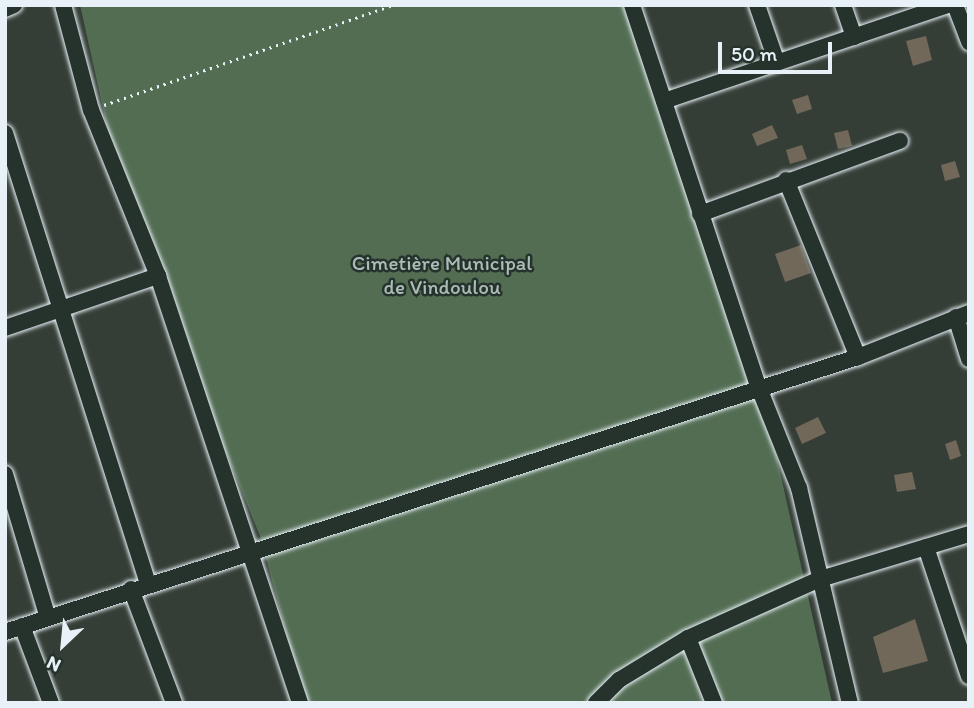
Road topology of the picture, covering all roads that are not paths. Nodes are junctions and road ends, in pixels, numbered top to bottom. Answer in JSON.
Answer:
{"nodes":[{"id":1,"x":15,"y":5,"type":"edge"},
{"id":2,"x":63,"y":5,"type":"edge"},
{"id":3,"x":632,"y":5,"type":"edge"},
{"id":4,"x":757,"y":5,"type":"edge"},
{"id":5,"x":842,"y":5,"type":"edge"},
{"id":6,"x":947,"y":5,"type":"edge"},
{"id":7,"x":955,"y":5,"type":"edge"},
{"id":8,"x":5,"y":9,"type":"edge"},
{"id":9,"x":853,"y":37,"type":"junction"},
{"id":10,"x":969,"y":42,"type":"edge"},
{"id":11,"x":776,"y":60,"type":"junction"},
{"id":12,"x":664,"y":101,"type":"junction"},
{"id":13,"x":5,"y":133,"type":"edge"},
{"id":14,"x":900,"y":141,"type":"dead end"},
{"id":15,"x":786,"y":180,"type":"junction"},
{"id":16,"x":700,"y":214,"type":"junction"},
{"id":17,"x":158,"y":276,"type":"junction"},
{"id":18,"x":63,"y":311,"type":"junction"},
{"id":19,"x":962,"y":315,"type":"edge"},
{"id":20,"x":5,"y":328,"type":"edge"},
{"id":21,"x":858,"y":357,"type":"junction"},
{"id":22,"x":969,"y":359,"type":"edge"},
{"id":23,"x":759,"y":388,"type":"junction"},
{"id":24,"x":5,"y":474,"type":"edge"},
{"id":25,"x":969,"y":534,"type":"edge"},
{"id":26,"x":926,"y":547,"type":"junction"},
{"id":27,"x":249,"y":553,"type":"junction"},
{"id":28,"x":820,"y":579,"type":"junction"},
{"id":29,"x":148,"y":584,"type":"junction"},
{"id":30,"x":131,"y":589,"type":"junction"},
{"id":31,"x":48,"y":618,"type":"junction"},
{"id":32,"x":22,"y":626,"type":"junction"},
{"id":33,"x":5,"y":632,"type":"edge"},
{"id":34,"x":688,"y":638,"type":"junction"},
{"id":35,"x":969,"y":676,"type":"edge"},
{"id":36,"x":51,"y":703,"type":"edge"},
{"id":37,"x":174,"y":703,"type":"edge"},
{"id":38,"x":300,"y":703,"type":"edge"},
{"id":39,"x":596,"y":703,"type":"edge"},
{"id":40,"x":714,"y":703,"type":"edge"},
{"id":41,"x":850,"y":703,"type":"edge"}],
"edges":[{"from":1,"to":8,"type":"street"},
{"from":2,"to":17,"type":"street"},
{"from":3,"to":12,"type":"street"},
{"from":4,"to":11,"type":"street"},
{"from":5,"to":9,"type":"street"},
{"from":6,"to":9,"type":"street"},
{"from":7,"to":10,"type":"street"},
{"from":9,"to":11,"type":"street"},
{"from":11,"to":12,"type":"street"},
{"from":12,"to":16,"type":"street"},
{"from":13,"to":18,"type":"street"},
{"from":14,"to":15,"type":"street"},
{"from":15,"to":16,"type":"street"},
{"from":15,"to":21,"type":"street"},
{"from":16,"to":23,"type":"street"},
{"from":17,"to":18,"type":"street"},
{"from":17,"to":27,"type":"street"},
{"from":18,"to":20,"type":"street"},
{"from":18,"to":29,"type":"street"},
{"from":19,"to":21,"type":"street"},
{"from":19,"to":22,"type":"street"},
{"from":21,"to":23,"type":"street"},
{"from":23,"to":27,"type":"street"},
{"from":23,"to":28,"type":"street"},
{"from":24,"to":31,"type":"street"},
{"from":25,"to":26,"type":"street"},
{"from":26,"to":28,"type":"street"},
{"from":26,"to":35,"type":"street"},
{"from":27,"to":29,"type":"street"},
{"from":27,"to":38,"type":"street"},
{"from":28,"to":34,"type":"street"},
{"from":28,"to":41,"type":"street"},
{"from":29,"to":30,"type":"street"},
{"from":30,"to":31,"type":"street"},
{"from":30,"to":37,"type":"street"},
{"from":31,"to":32,"type":"street"},
{"from":32,"to":33,"type":"street"},
{"from":32,"to":36,"type":"street"},
{"from":34,"to":39,"type":"street"},
{"from":34,"to":40,"type":"street"}]}
